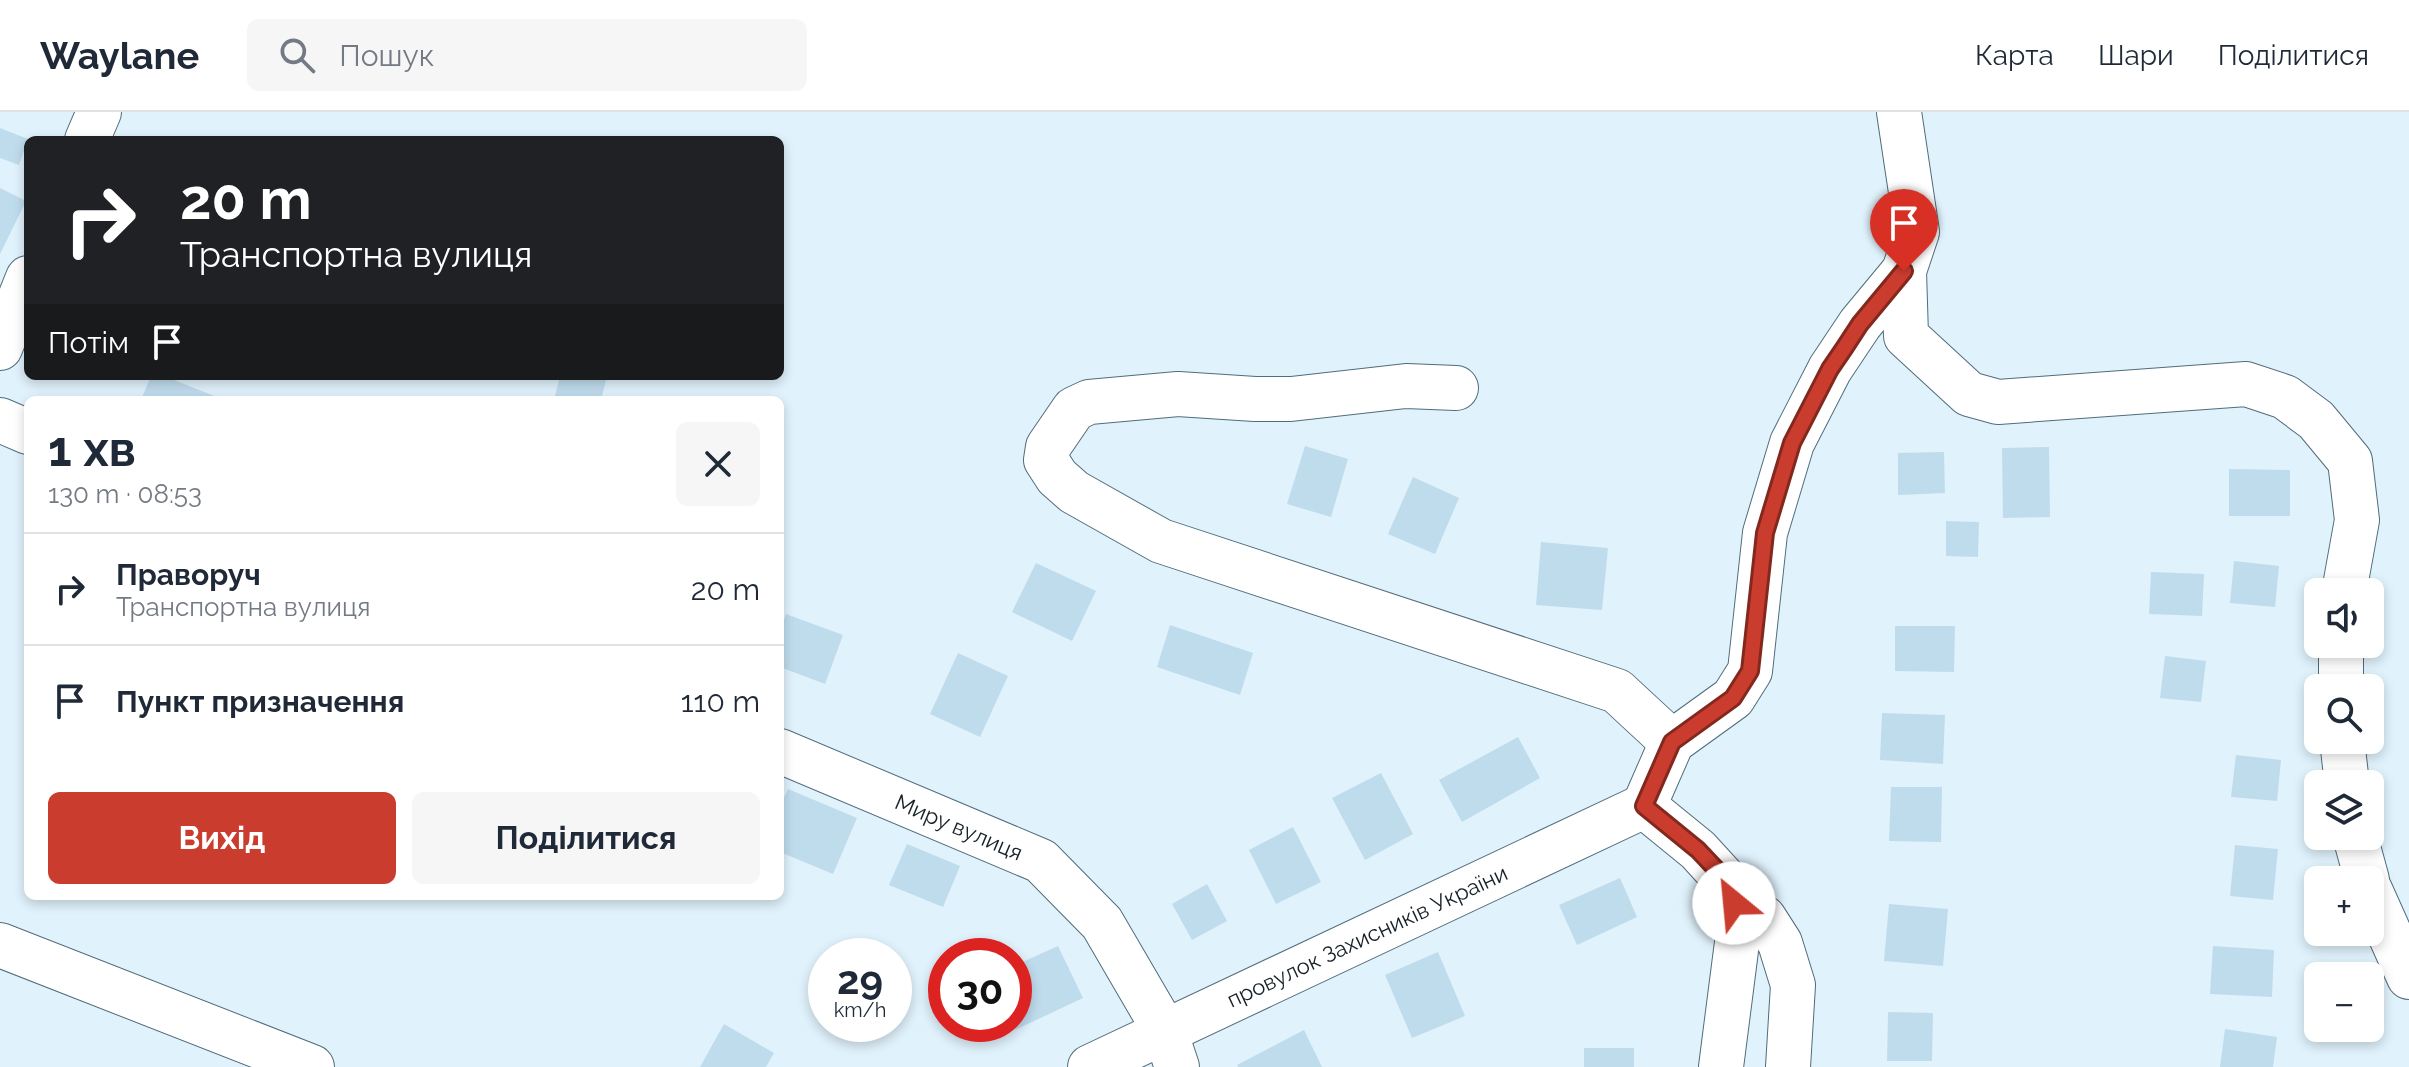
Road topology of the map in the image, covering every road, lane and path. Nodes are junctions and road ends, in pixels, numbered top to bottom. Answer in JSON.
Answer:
{"nodes":[{"id":1,"x":99,"y":112,"type":"edge"},
{"id":2,"x":1899,"y":112,"type":"edge"},
{"id":3,"x":89,"y":136,"type":"edge"},
{"id":4,"x":1904,"y":271,"type":"junction"},
{"id":5,"x":17,"y":282,"type":"edge"},
{"id":6,"x":0,"y":348,"type":"edge"},
{"id":7,"x":1456,"y":388,"type":"dead end"},
{"id":8,"x":0,"y":420,"type":"edge"},
{"id":9,"x":24,"y":430,"type":"edge"},
{"id":10,"x":2347,"y":578,"type":"edge"},
{"id":11,"x":1672,"y":742,"type":"junction"},
{"id":12,"x":784,"y":753,"type":"edge"},
{"id":13,"x":1644,"y":806,"type":"junction"},
{"id":14,"x":1734,"y":903,"type":"junction"},
{"id":15,"x":2384,"y":921,"type":"edge"},
{"id":16,"x":0,"y":945,"type":"edge"},
{"id":17,"x":2409,"y":977,"type":"edge"},
{"id":18,"x":1171,"y":1049,"type":"edge"},
{"id":19,"x":312,"y":1067,"type":"edge"},
{"id":20,"x":1090,"y":1067,"type":"edge"},
{"id":21,"x":1721,"y":1067,"type":"edge"},
{"id":22,"x":1788,"y":1067,"type":"edge"}],
"edges":[{"from":1,"to":3,"type":"street"},
{"from":2,"to":4,"type":"street"},
{"from":4,"to":10,"type":"street"},
{"from":4,"to":11,"type":"street"},
{"from":5,"to":6,"type":"street"},
{"from":7,"to":11,"type":"street"},
{"from":8,"to":9,"type":"street"},
{"from":11,"to":13,"type":"street"},
{"from":12,"to":18,"type":"street","name":"Миру вулиця"},
{"from":13,"to":14,"type":"street"},
{"from":13,"to":18,"type":"street","name":"провулок Захисників України"},
{"from":14,"to":21,"type":"street"},
{"from":14,"to":22,"type":"street"},
{"from":15,"to":17,"type":"street"},
{"from":16,"to":19,"type":"street"},
{"from":18,"to":20,"type":"street","name":"провулок Захисників України"}]}
